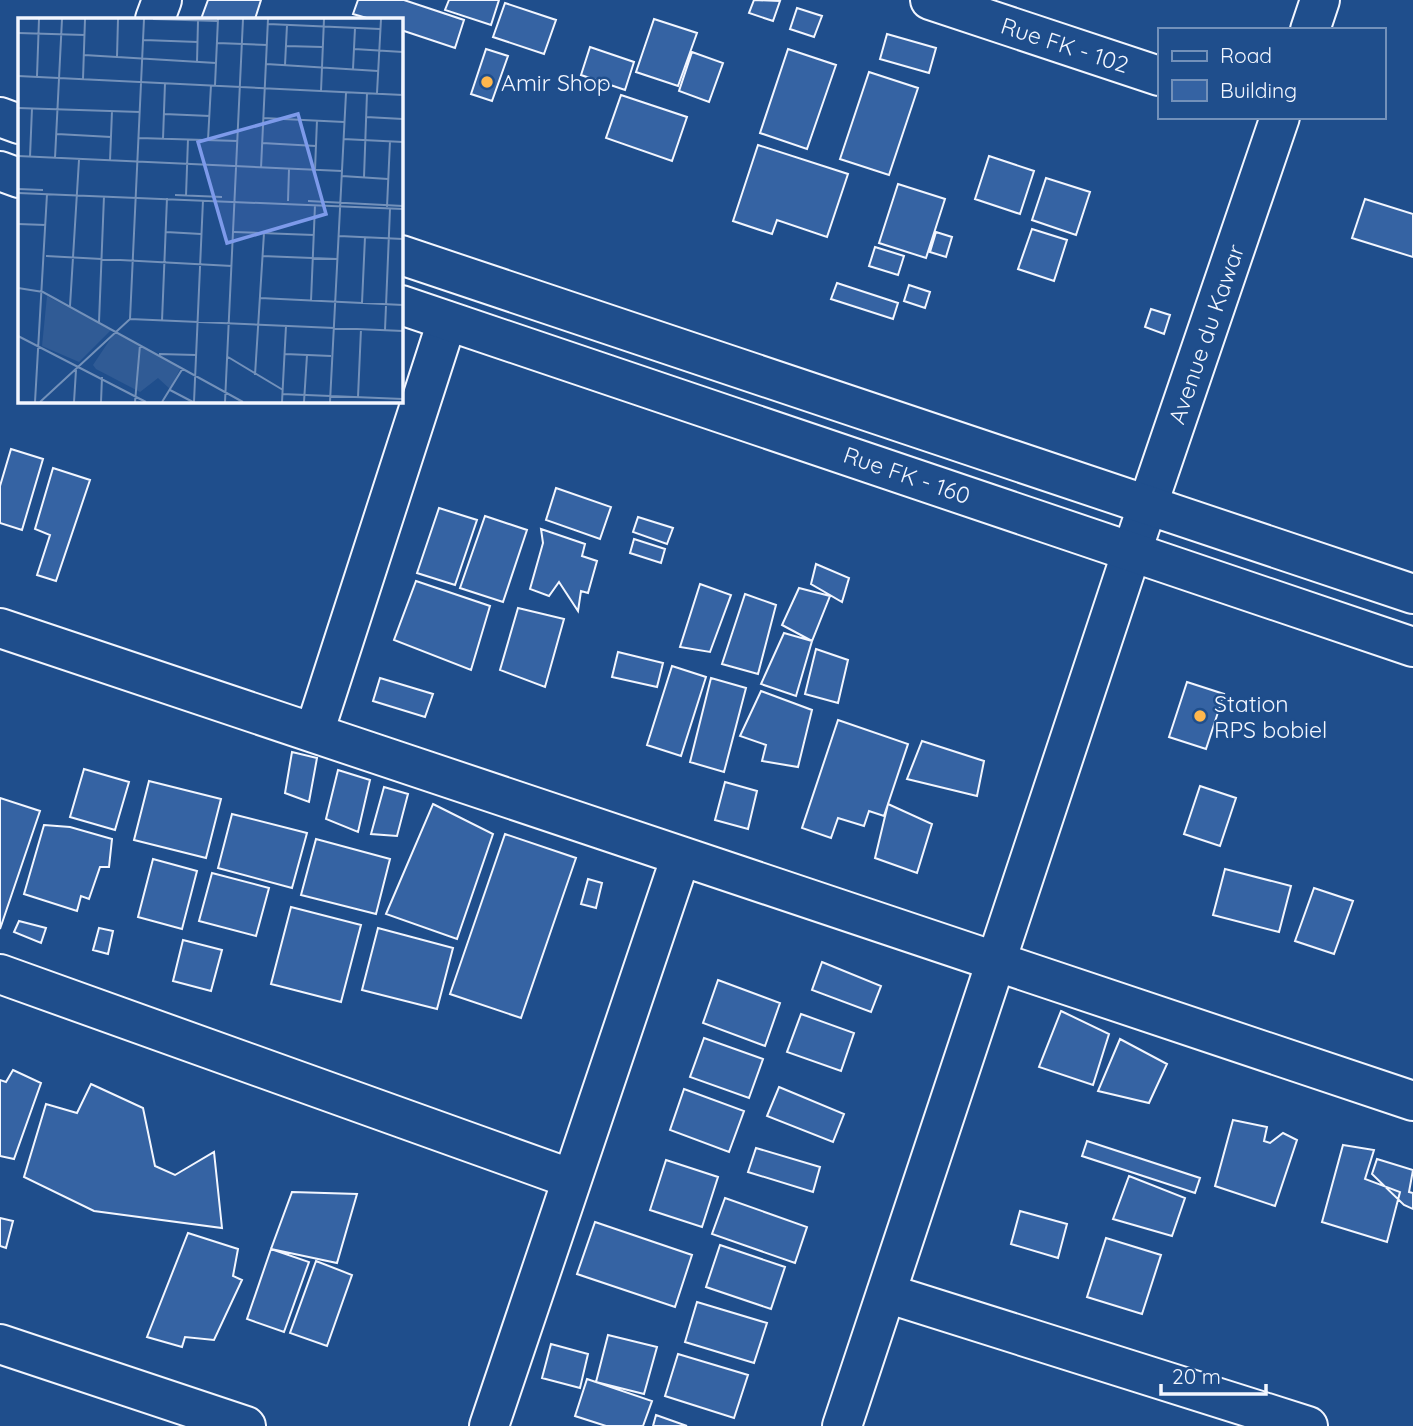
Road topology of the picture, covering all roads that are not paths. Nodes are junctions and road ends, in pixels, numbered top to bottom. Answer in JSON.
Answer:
{"nodes":[{"id":1,"x":162,"y":0,"type":"edge"},
{"id":2,"x":930,"y":0,"type":"edge"},
{"id":3,"x":1320,"y":0,"type":"edge"},
{"id":4,"x":155,"y":18,"type":"edge"},
{"id":5,"x":1311,"y":28,"type":"edge"},
{"id":6,"x":1158,"y":76,"type":"edge"},
{"id":7,"x":0,"y":117,"type":"edge"},
{"id":8,"x":1279,"y":119,"type":"edge"},
{"id":9,"x":18,"y":124,"type":"edge"},
{"id":10,"x":0,"y":172,"type":"edge"},
{"id":11,"x":18,"y":178,"type":"edge"},
{"id":12,"x":402,"y":255,"type":"edge"},
{"id":13,"x":402,"y":305,"type":"edge"},
{"id":14,"x":447,"y":321,"type":"junction"},
{"id":15,"x":1147,"y":504,"type":"junction"},
{"id":16,"x":1132,"y":551,"type":"junction"},
{"id":17,"x":1413,"y":594,"type":"edge"},
{"id":18,"x":0,"y":628,"type":"edge"},
{"id":19,"x":1413,"y":647,"type":"edge"},
{"id":20,"x":314,"y":733,"type":"junction"},
{"id":21,"x":681,"y":856,"type":"junction"},
{"id":22,"x":995,"y":962,"type":"junction"},
{"id":23,"x":0,"y":974,"type":"edge"},
{"id":24,"x":1413,"y":1101,"type":"edge"},
{"id":25,"x":572,"y":1179,"type":"junction"},
{"id":26,"x":886,"y":1293,"type":"junction"},
{"id":27,"x":0,"y":1344,"type":"edge"},
{"id":28,"x":1285,"y":1423,"type":"edge"},
{"id":29,"x":246,"y":1426,"type":"edge"},
{"id":30,"x":489,"y":1426,"type":"edge"},
{"id":31,"x":842,"y":1426,"type":"edge"}],
"edges":[{"from":1,"to":4,"type":"street"},
{"from":2,"to":6,"type":"street","name":"Rue FK - 102"},
{"from":3,"to":5,"type":"street"},
{"from":7,"to":9,"type":"street"},
{"from":8,"to":15,"type":"street","name":"Avenue du Kawar"},
{"from":10,"to":11,"type":"street"},
{"from":12,"to":15,"type":"street","name":"Rue FK - 160"},
{"from":13,"to":14,"type":"street","name":"Rue FK - 160"},
{"from":14,"to":16,"type":"street","name":"Rue FK - 160"},
{"from":14,"to":20,"type":"street"},
{"from":15,"to":16,"type":"street","name":"Avenue du Kawar"},
{"from":15,"to":17,"type":"street","name":"Rue FK - 160"},
{"from":16,"to":19,"type":"street","name":"Rue FK - 160"},
{"from":16,"to":22,"type":"street","name":"Avenue du Kawar"},
{"from":18,"to":20,"type":"street"},
{"from":20,"to":21,"type":"street"},
{"from":21,"to":22,"type":"street"},
{"from":21,"to":25,"type":"street"},
{"from":22,"to":24,"type":"street"},
{"from":22,"to":26,"type":"street","name":"Avenue du Kawar"},
{"from":23,"to":25,"type":"street"},
{"from":25,"to":30,"type":"street"},
{"from":26,"to":28,"type":"street"},
{"from":26,"to":31,"type":"street","name":"Avenue du Kawar"},
{"from":27,"to":29,"type":"street"}]}
